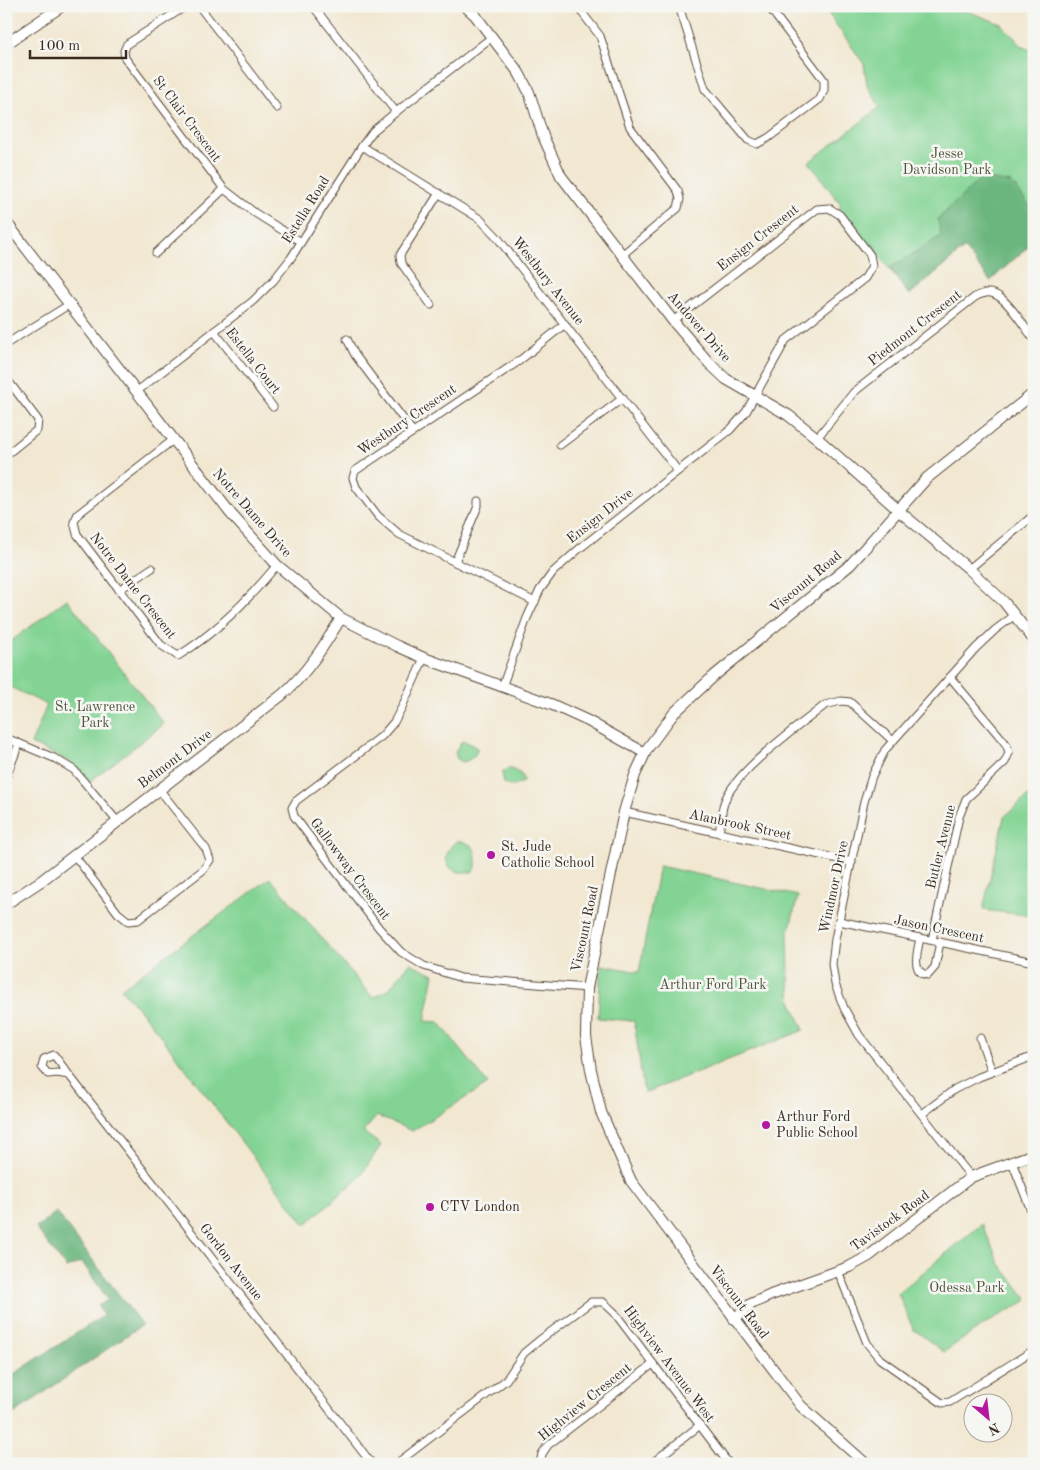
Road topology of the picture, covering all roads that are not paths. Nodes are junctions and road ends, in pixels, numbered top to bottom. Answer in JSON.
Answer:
{"nodes":[{"id":1,"x":62,"y":6,"type":"edge"},
{"id":2,"x":186,"y":6,"type":"edge"},
{"id":3,"x":199,"y":6,"type":"edge"},
{"id":4,"x":313,"y":6,"type":"edge"},
{"id":5,"x":465,"y":6,"type":"edge"},
{"id":6,"x":577,"y":6,"type":"edge"},
{"id":7,"x":679,"y":6,"type":"edge"},
{"id":8,"x":768,"y":6,"type":"edge"},
{"id":9,"x":492,"y":37,"type":"junction"},
{"id":10,"x":6,"y":44,"type":"edge"},
{"id":11,"x":277,"y":108,"type":"dead end"},
{"id":12,"x":396,"y":112,"type":"junction"},
{"id":13,"x":362,"y":146,"type":"junction"},
{"id":14,"x":224,"y":189,"type":"junction"},
{"id":15,"x":439,"y":193,"type":"junction"},
{"id":16,"x":6,"y":222,"type":"edge"},
{"id":17,"x":301,"y":242,"type":"junction"},
{"id":18,"x":156,"y":253,"type":"dead end"},
{"id":19,"x":622,"y":254,"type":"junction"},
{"id":20,"x":70,"y":304,"type":"junction"},
{"id":21,"x":432,"y":305,"type":"dead end"},
{"id":22,"x":673,"y":321,"type":"junction"},
{"id":23,"x":565,"y":324,"type":"junction"},
{"id":24,"x":214,"y":331,"type":"junction"},
{"id":25,"x":347,"y":339,"type":"dead end"},
{"id":26,"x":1034,"y":339,"type":"edge"},
{"id":27,"x":6,"y":344,"type":"edge"},
{"id":28,"x":6,"y":378,"type":"edge"},
{"id":29,"x":136,"y":392,"type":"junction"},
{"id":30,"x":1034,"y":394,"type":"edge"},
{"id":31,"x":754,"y":395,"type":"junction"},
{"id":32,"x":623,"y":398,"type":"junction"},
{"id":33,"x":273,"y":406,"type":"dead end"},
{"id":34,"x":413,"y":432,"type":"junction"},
{"id":35,"x":816,"y":438,"type":"junction"},
{"id":36,"x":173,"y":440,"type":"junction"},
{"id":37,"x":560,"y":445,"type":"dead end"},
{"id":38,"x":6,"y":454,"type":"edge"},
{"id":39,"x":678,"y":471,"type":"junction"},
{"id":40,"x":478,"y":501,"type":"dead end"},
{"id":41,"x":898,"y":510,"type":"junction"},
{"id":42,"x":1034,"y":515,"type":"edge"},
{"id":43,"x":455,"y":562,"type":"junction"},
{"id":44,"x":277,"y":566,"type":"junction"},
{"id":45,"x":152,"y":568,"type":"dead end"},
{"id":46,"x":969,"y":569,"type":"junction"},
{"id":47,"x":119,"y":590,"type":"junction"},
{"id":48,"x":535,"y":602,"type":"junction"},
{"id":49,"x":1015,"y":615,"type":"junction"},
{"id":50,"x":341,"y":618,"type":"junction"},
{"id":51,"x":1034,"y":640,"type":"edge"},
{"id":52,"x":424,"y":658,"type":"junction"},
{"id":53,"x":950,"y":677,"type":"junction"},
{"id":54,"x":502,"y":687,"type":"junction"},
{"id":55,"x":6,"y":738,"type":"edge"},
{"id":56,"x":893,"y":741,"type":"junction"},
{"id":57,"x":19,"y":744,"type":"junction"},
{"id":58,"x":645,"y":753,"type":"junction"},
{"id":59,"x":6,"y":776,"type":"edge"},
{"id":60,"x":159,"y":789,"type":"junction"},
{"id":61,"x":624,"y":812,"type":"junction"},
{"id":62,"x":117,"y":821,"type":"junction"},
{"id":63,"x":719,"y":833,"type":"junction"},
{"id":64,"x":74,"y":855,"type":"junction"},
{"id":65,"x":852,"y":862,"type":"junction"},
{"id":66,"x":6,"y":904,"type":"edge"},
{"id":67,"x":839,"y":921,"type":"junction"},
{"id":68,"x":920,"y":938,"type":"junction"},
{"id":69,"x":932,"y":940,"type":"junction"},
{"id":70,"x":940,"y":942,"type":"junction"},
{"id":71,"x":1034,"y":962,"type":"edge"},
{"id":72,"x":587,"y":988,"type":"junction"},
{"id":73,"x":980,"y":1038,"type":"dead end"},
{"id":74,"x":1034,"y":1056,"type":"edge"},
{"id":75,"x":992,"y":1072,"type":"junction"},
{"id":76,"x":70,"y":1075,"type":"dead end"},
{"id":77,"x":922,"y":1114,"type":"junction"},
{"id":78,"x":1034,"y":1154,"type":"edge"},
{"id":79,"x":1012,"y":1162,"type":"junction"},
{"id":80,"x":972,"y":1177,"type":"junction"},
{"id":81,"x":1034,"y":1218,"type":"edge"},
{"id":82,"x":838,"y":1271,"type":"junction"},
{"id":83,"x":734,"y":1318,"type":"junction"},
{"id":84,"x":1034,"y":1350,"type":"edge"},
{"id":85,"x":653,"y":1364,"type":"junction"},
{"id":86,"x":700,"y":1426,"type":"junction"},
{"id":87,"x":372,"y":1464,"type":"edge"},
{"id":88,"x":396,"y":1464,"type":"edge"},
{"id":89,"x":540,"y":1464,"type":"edge"},
{"id":90,"x":650,"y":1464,"type":"edge"},
{"id":91,"x":729,"y":1464,"type":"edge"},
{"id":92,"x":866,"y":1464,"type":"edge"}],
"edges":[{"from":1,"to":10,"type":"street"},
{"from":2,"to":14,"type":"street","name":"St Clair Crescent"},
{"from":3,"to":11,"type":"street"},
{"from":4,"to":12,"type":"street"},
{"from":5,"to":9,"type":"street","name":"Andover Drive"},
{"from":6,"to":19,"type":"street"},
{"from":7,"to":8,"type":"street"},
{"from":9,"to":12,"type":"street","name":"Estella Road"},
{"from":9,"to":19,"type":"street","name":"Andover Drive"},
{"from":12,"to":13,"type":"street","name":"Estella Road"},
{"from":13,"to":15,"type":"street","name":"Westbury Avenue"},
{"from":13,"to":17,"type":"street","name":"Estella Road"},
{"from":14,"to":17,"type":"street","name":"St Clair Crescent"},
{"from":14,"to":18,"type":"street"},
{"from":15,"to":21,"type":"street"},
{"from":15,"to":23,"type":"street","name":"Westbury Avenue"},
{"from":16,"to":20,"type":"street","name":"Notre Dame Drive"},
{"from":17,"to":24,"type":"street","name":"Estella Road"},
{"from":19,"to":22,"type":"street","name":"Andover Drive"},
{"from":20,"to":27,"type":"street"},
{"from":20,"to":29,"type":"street","name":"Notre Dame Drive"},
{"from":22,"to":31,"type":"street","name":"Andover Drive"},
{"from":22,"to":31,"type":"street","name":"Ensign Crescent"},
{"from":23,"to":32,"type":"street","name":"Westbury Avenue"},
{"from":23,"to":34,"type":"street","name":"Westbury Crescent"},
{"from":24,"to":29,"type":"street","name":"Estella Road"},
{"from":24,"to":33,"type":"street","name":"Estella Court"},
{"from":25,"to":34,"type":"street"},
{"from":26,"to":35,"type":"street","name":"Piedmont Crescent"},
{"from":28,"to":38,"type":"street"},
{"from":29,"to":36,"type":"street","name":"Notre Dame Drive"},
{"from":30,"to":41,"type":"street","name":"Viscount Road"},
{"from":31,"to":35,"type":"street","name":"Andover Drive"},
{"from":31,"to":39,"type":"street","name":"Ensign Drive"},
{"from":32,"to":37,"type":"street"},
{"from":32,"to":39,"type":"street","name":"Westbury Avenue"},
{"from":34,"to":43,"type":"street","name":"Westbury Crescent"},
{"from":35,"to":41,"type":"street","name":"Andover Drive"},
{"from":36,"to":44,"type":"street","name":"Notre Dame Drive"},
{"from":36,"to":47,"type":"street","name":"Notre Dame Crescent"},
{"from":39,"to":48,"type":"street","name":"Ensign Drive"},
{"from":40,"to":43,"type":"street"},
{"from":41,"to":46,"type":"street","name":"Andover Drive"},
{"from":41,"to":58,"type":"street","name":"Viscount Road"},
{"from":42,"to":46,"type":"street"},
{"from":43,"to":48,"type":"street","name":"Westbury Crescent"},
{"from":44,"to":47,"type":"street","name":"Notre Dame Crescent"},
{"from":44,"to":50,"type":"street","name":"Notre Dame Drive"},
{"from":45,"to":47,"type":"street"},
{"from":46,"to":49,"type":"street","name":"Andover Drive"},
{"from":48,"to":54,"type":"street","name":"Ensign Drive"},
{"from":49,"to":51,"type":"street","name":"Andover Drive"},
{"from":49,"to":53,"type":"street","name":"Windmor Drive"},
{"from":50,"to":52,"type":"street","name":"Notre Dame Drive"},
{"from":50,"to":60,"type":"street","name":"Belmont Drive"},
{"from":52,"to":54,"type":"street","name":"Notre Dame Drive"},
{"from":52,"to":72,"type":"street","name":"Gallowway Crescent"},
{"from":53,"to":56,"type":"street","name":"Windmor Drive"},
{"from":53,"to":69,"type":"street","name":"Butler Avenue"},
{"from":54,"to":58,"type":"street","name":"Notre Dame Drive"},
{"from":55,"to":57,"type":"street"},
{"from":56,"to":63,"type":"street"},
{"from":56,"to":65,"type":"street","name":"Windmor Drive"},
{"from":57,"to":59,"type":"street"},
{"from":57,"to":62,"type":"street"},
{"from":58,"to":61,"type":"street","name":"Viscount Road"},
{"from":60,"to":62,"type":"street","name":"Belmont Drive"},
{"from":60,"to":64,"type":"street"},
{"from":61,"to":63,"type":"street","name":"Alanbrook Street"},
{"from":61,"to":72,"type":"street","name":"Viscount Road"},
{"from":62,"to":64,"type":"street","name":"Belmont Drive"},
{"from":63,"to":65,"type":"street","name":"Alanbrook Street"},
{"from":64,"to":66,"type":"street","name":"Belmont Drive"},
{"from":65,"to":67,"type":"street","name":"Windmor Drive"},
{"from":67,"to":68,"type":"street","name":"Jason Crescent"},
{"from":67,"to":77,"type":"street","name":"Windmor Drive"},
{"from":68,"to":69,"type":"street","name":"Jason Crescent"},
{"from":68,"to":70,"type":"street"},
{"from":69,"to":70,"type":"street","name":"Jason Crescent"},
{"from":70,"to":71,"type":"street","name":"Jason Crescent"},
{"from":72,"to":83,"type":"street","name":"Viscount Road"},
{"from":73,"to":75,"type":"street"},
{"from":74,"to":75,"type":"street"},
{"from":75,"to":77,"type":"street"},
{"from":76,"to":87,"type":"street","name":"Gordon Avenue"},
{"from":77,"to":80,"type":"street","name":"Windmor Drive"},
{"from":78,"to":79,"type":"street","name":"Tavistock Road"},
{"from":79,"to":80,"type":"street","name":"Tavistock Road"},
{"from":79,"to":81,"type":"street"},
{"from":80,"to":82,"type":"street","name":"Tavistock Road"},
{"from":82,"to":83,"type":"street","name":"Tavistock Road"},
{"from":82,"to":84,"type":"street"},
{"from":83,"to":92,"type":"street","name":"Viscount Road"},
{"from":85,"to":86,"type":"street","name":"Highview Avenue West"},
{"from":85,"to":88,"type":"street","name":"Highview Avenue West"},
{"from":85,"to":89,"type":"street","name":"Highview Crescent"},
{"from":86,"to":90,"type":"street"},
{"from":86,"to":91,"type":"street","name":"Highview Avenue West"}]}
